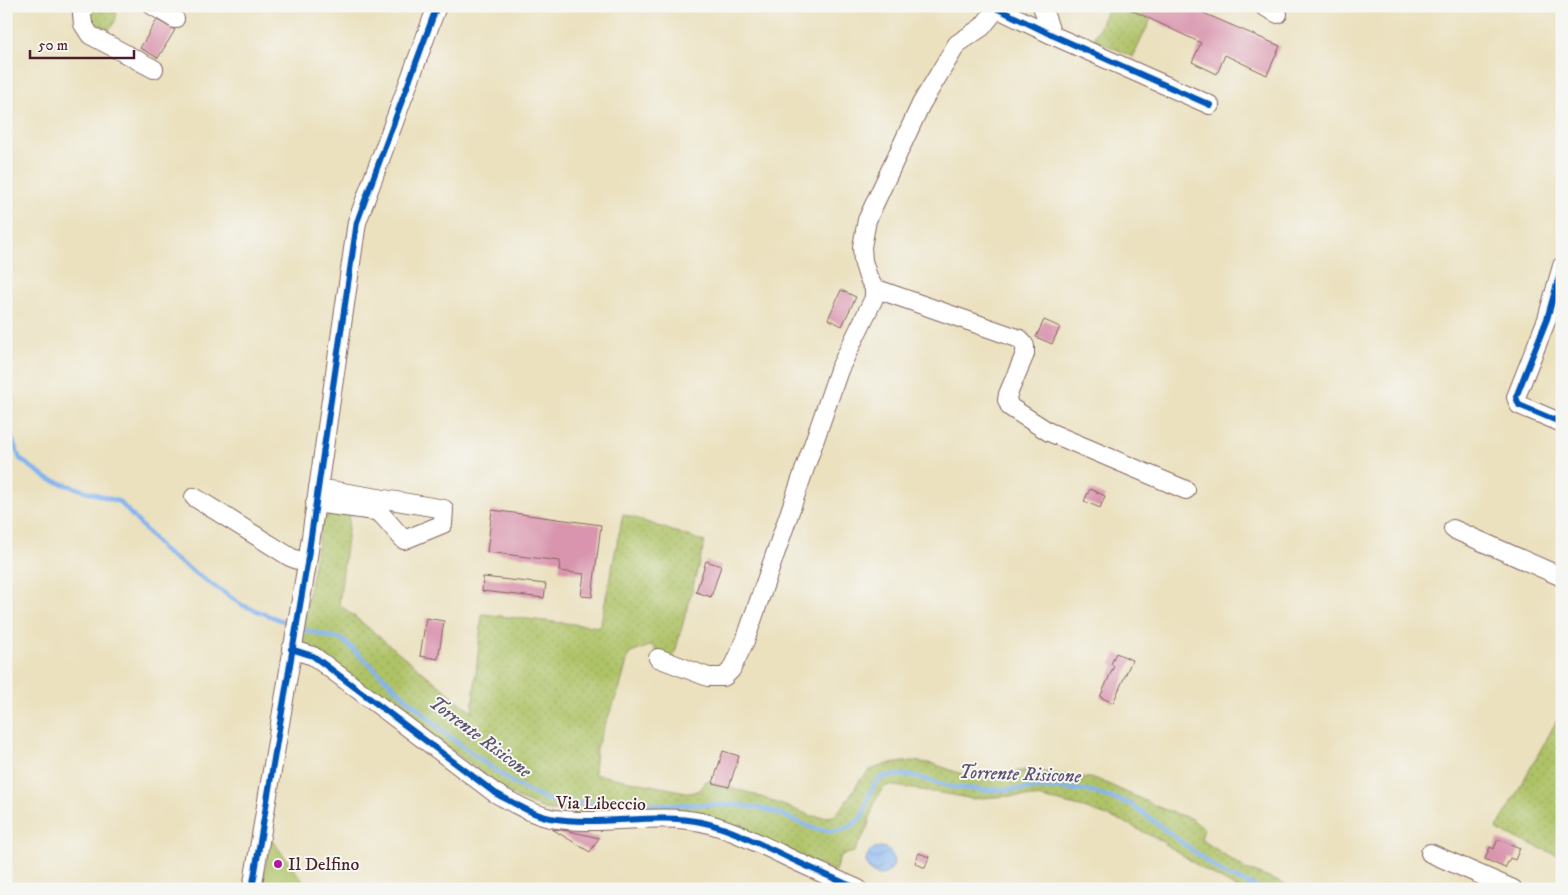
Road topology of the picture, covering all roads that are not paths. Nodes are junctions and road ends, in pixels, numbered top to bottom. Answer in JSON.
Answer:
{"nodes":[{"id":1,"x":84,"y":6,"type":"edge"},
{"id":2,"x":153,"y":6,"type":"edge"},
{"id":3,"x":437,"y":6,"type":"edge"},
{"id":4,"x":1042,"y":6,"type":"edge"},
{"id":5,"x":998,"y":7,"type":"edge"},
{"id":6,"x":175,"y":18,"type":"dead end"},
{"id":7,"x":1052,"y":35,"type":"junction"},
{"id":8,"x":154,"y":69,"type":"dead end"},
{"id":9,"x":1210,"y":105,"type":"dead end"},
{"id":10,"x":1562,"y":266,"type":"edge"},
{"id":11,"x":874,"y":288,"type":"junction"},
{"id":12,"x":1562,"y":423,"type":"edge"},
{"id":13,"x":1186,"y":490,"type":"dead end"},
{"id":14,"x":316,"y":496,"type":"junction"},
{"id":15,"x":194,"y":497,"type":"dead end"},
{"id":16,"x":1453,"y":529,"type":"dead end"},
{"id":17,"x":306,"y":564,"type":"junction"},
{"id":18,"x":1562,"y":576,"type":"edge"},
{"id":19,"x":291,"y":649,"type":"junction"},
{"id":20,"x":658,"y":658,"type":"dead end"},
{"id":21,"x":1430,"y":853,"type":"dead end"},
{"id":22,"x":252,"y":889,"type":"edge"},
{"id":23,"x":858,"y":889,"type":"edge"},
{"id":24,"x":1513,"y":889,"type":"edge"}],
"edges":[{"from":1,"to":8,"type":"street"},
{"from":2,"to":6,"type":"street"},
{"from":3,"to":14,"type":"street"},
{"from":4,"to":7,"type":"street"},
{"from":5,"to":7,"type":"street"},
{"from":5,"to":11,"type":"street"},
{"from":7,"to":9,"type":"street"},
{"from":10,"to":12,"type":"street"},
{"from":11,"to":13,"type":"street"},
{"from":11,"to":20,"type":"street"},
{"from":14,"to":14,"type":"street"},
{"from":14,"to":17,"type":"street"},
{"from":15,"to":17,"type":"street"},
{"from":16,"to":18,"type":"street"},
{"from":17,"to":19,"type":"street"},
{"from":19,"to":22,"type":"street"},
{"from":19,"to":23,"type":"street","name":"Via Libeccio"},
{"from":21,"to":24,"type":"street"}]}
